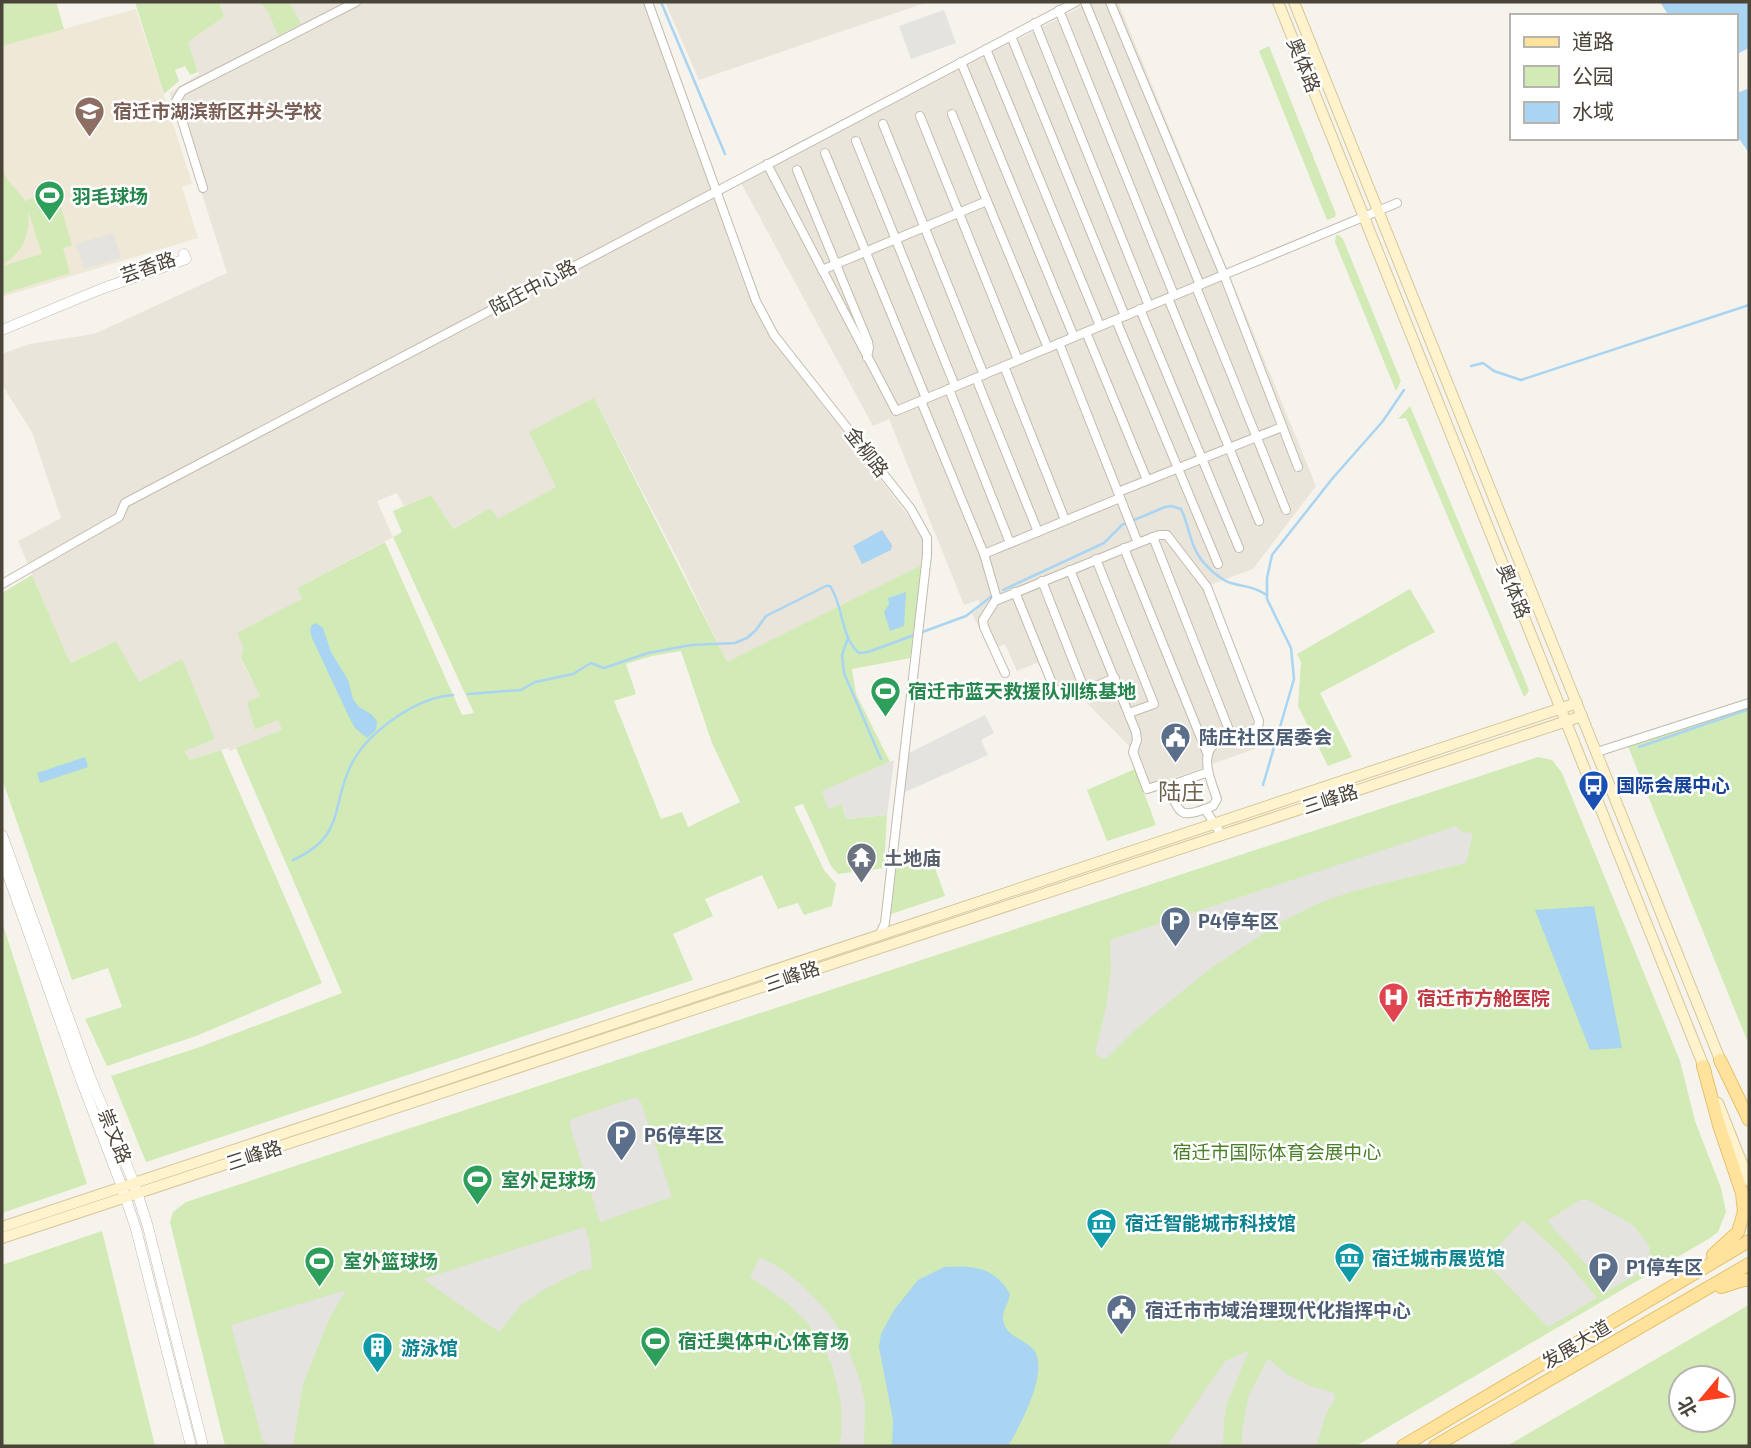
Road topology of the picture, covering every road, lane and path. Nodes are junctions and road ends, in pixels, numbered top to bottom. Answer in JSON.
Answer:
{"nodes":[{"id":1,"x":355,"y":2,"type":"edge"},
{"id":2,"x":648,"y":2,"type":"edge"},
{"id":3,"x":1076,"y":2,"type":"edge"},
{"id":4,"x":1085,"y":2,"type":"edge"},
{"id":5,"x":1110,"y":2,"type":"edge"},
{"id":6,"x":1278,"y":2,"type":"edge"},
{"id":7,"x":1294,"y":2,"type":"edge"},
{"id":8,"x":1059,"y":10,"type":"junction"},
{"id":9,"x":1035,"y":23,"type":"junction"},
{"id":10,"x":1011,"y":36,"type":"junction"},
{"id":11,"x":986,"y":49,"type":"junction"},
{"id":12,"x":961,"y":62,"type":"junction"},
{"id":13,"x":952,"y":114,"type":"dead end"},
{"id":14,"x":920,"y":116,"type":"dead end"},
{"id":15,"x":883,"y":124,"type":"dead end"},
{"id":16,"x":856,"y":141,"type":"dead end"},
{"id":17,"x":825,"y":153,"type":"dead end"},
{"id":18,"x":767,"y":164,"type":"junction"},
{"id":19,"x":797,"y":170,"type":"dead end"},
{"id":20,"x":203,"y":188,"type":"dead end"},
{"id":21,"x":716,"y":191,"type":"junction"},
{"id":22,"x":988,"y":201,"type":"junction"},
{"id":23,"x":1397,"y":203,"type":"dead end"},
{"id":24,"x":1378,"y":211,"type":"junction"},
{"id":25,"x":959,"y":213,"type":"junction"},
{"id":26,"x":1364,"y":217,"type":"junction"},
{"id":27,"x":925,"y":227,"type":"junction"},
{"id":28,"x":896,"y":239,"type":"junction"},
{"id":29,"x":866,"y":252,"type":"junction"},
{"id":30,"x":836,"y":264,"type":"junction"},
{"id":31,"x":822,"y":270,"type":"junction"},
{"id":32,"x":1224,"y":275,"type":"junction"},
{"id":33,"x":1198,"y":286,"type":"junction"},
{"id":34,"x":1171,"y":297,"type":"junction"},
{"id":35,"x":1145,"y":308,"type":"junction"},
{"id":36,"x":1125,"y":316,"type":"junction"},
{"id":37,"x":1116,"y":320,"type":"junction"},
{"id":38,"x":1100,"y":326,"type":"junction"},
{"id":39,"x":2,"y":327,"type":"edge"},
{"id":40,"x":1086,"y":332,"type":"junction"},
{"id":41,"x":1074,"y":337,"type":"junction"},
{"id":42,"x":1059,"y":343,"type":"junction"},
{"id":43,"x":1048,"y":348,"type":"junction"},
{"id":44,"x":867,"y":357,"type":"junction"},
{"id":45,"x":1018,"y":360,"type":"junction"},
{"id":46,"x":1004,"y":366,"type":"junction"},
{"id":47,"x":980,"y":376,"type":"junction"},
{"id":48,"x":952,"y":388,"type":"junction"},
{"id":49,"x":924,"y":400,"type":"junction"},
{"id":50,"x":1282,"y":427,"type":"junction"},
{"id":51,"x":1257,"y":437,"type":"junction"},
{"id":52,"x":1229,"y":448,"type":"junction"},
{"id":53,"x":1202,"y":458,"type":"junction"},
{"id":54,"x":1298,"y":467,"type":"dead end"},
{"id":55,"x":1178,"y":468,"type":"junction"},
{"id":56,"x":1147,"y":480,"type":"junction"},
{"id":57,"x":1119,"y":495,"type":"junction"},
{"id":58,"x":1286,"y":509,"type":"dead end"},
{"id":59,"x":1065,"y":520,"type":"junction"},
{"id":60,"x":1259,"y":521,"type":"dead end"},
{"id":61,"x":1038,"y":532,"type":"junction"},
{"id":62,"x":1153,"y":537,"type":"junction"},
{"id":63,"x":1010,"y":543,"type":"junction"},
{"id":64,"x":1138,"y":543,"type":"junction"},
{"id":65,"x":1124,"y":548,"type":"junction"},
{"id":66,"x":1239,"y":548,"type":"dead end"},
{"id":67,"x":984,"y":554,"type":"junction"},
{"id":68,"x":1096,"y":559,"type":"junction"},
{"id":69,"x":1218,"y":564,"type":"dead end"},
{"id":70,"x":1070,"y":570,"type":"junction"},
{"id":71,"x":1042,"y":581,"type":"junction"},
{"id":72,"x":2,"y":584,"type":"edge"},
{"id":73,"x":1015,"y":592,"type":"junction"},
{"id":74,"x":998,"y":599,"type":"junction"},
{"id":75,"x":1005,"y":673,"type":"dead end"},
{"id":76,"x":1115,"y":678,"type":"junction"},
{"id":77,"x":1056,"y":694,"type":"dead end"},
{"id":78,"x":1577,"y":703,"type":"junction"},
{"id":79,"x":1749,"y":703,"type":"edge"},
{"id":80,"x":1560,"y":708,"type":"junction"},
{"id":81,"x":1129,"y":713,"type":"junction"},
{"id":82,"x":1582,"y":716,"type":"junction"},
{"id":83,"x":1566,"y":722,"type":"junction"},
{"id":84,"x":1231,"y":735,"type":"junction"},
{"id":85,"x":1597,"y":752,"type":"junction"},
{"id":86,"x":1207,"y":753,"type":"junction"},
{"id":87,"x":1208,"y":772,"type":"junction"},
{"id":88,"x":1169,"y":786,"type":"junction"},
{"id":89,"x":1205,"y":809,"type":"junction"},
{"id":90,"x":1218,"y":830,"type":"junction"},
{"id":91,"x":2,"y":835,"type":"edge"},
{"id":92,"x":2,"y":858,"type":"edge"},
{"id":93,"x":880,"y":934,"type":"junction"},
{"id":94,"x":1720,"y":1060,"type":"junction"},
{"id":95,"x":1703,"y":1066,"type":"junction"},
{"id":96,"x":1749,"y":1120,"type":"edge"},
{"id":97,"x":1749,"y":1132,"type":"edge"},
{"id":98,"x":1749,"y":1181,"type":"edge"},
{"id":99,"x":136,"y":1188,"type":"junction"},
{"id":100,"x":124,"y":1192,"type":"junction"},
{"id":101,"x":2,"y":1227,"type":"edge"},
{"id":102,"x":2,"y":1238,"type":"edge"},
{"id":103,"x":1749,"y":1241,"type":"edge"},
{"id":104,"x":1749,"y":1264,"type":"edge"},
{"id":105,"x":1749,"y":1280,"type":"edge"},
{"id":106,"x":1659,"y":1295,"type":"junction"},
{"id":107,"x":1666,"y":1312,"type":"junction"},
{"id":108,"x":191,"y":1446,"type":"edge"},
{"id":109,"x":203,"y":1446,"type":"edge"},
{"id":110,"x":1403,"y":1446,"type":"edge"},
{"id":111,"x":1435,"y":1446,"type":"edge"}],
"edges":[{"from":1,"to":20,"type":"street"},
{"from":2,"to":21,"type":"street","name":"金柳路"},
{"from":3,"to":8,"type":"street","name":"陆庄中心路"},
{"from":4,"to":33,"type":"street"},
{"from":5,"to":32,"type":"street"},
{"from":6,"to":26,"type":"main road","name":"奥体路"},
{"from":7,"to":24,"type":"main road","name":"奥体路"},
{"from":8,"to":9,"type":"street","name":"陆庄中心路"},
{"from":8,"to":34,"type":"street"},
{"from":9,"to":10,"type":"street","name":"陆庄中心路"},
{"from":9,"to":35,"type":"street"},
{"from":10,"to":11,"type":"street","name":"陆庄中心路"},
{"from":10,"to":36,"type":"street"},
{"from":11,"to":12,"type":"street","name":"陆庄中心路"},
{"from":11,"to":38,"type":"street"},
{"from":12,"to":18,"type":"street","name":"陆庄中心路"},
{"from":12,"to":41,"type":"street"},
{"from":13,"to":22,"type":"street"},
{"from":14,"to":25,"type":"street"},
{"from":15,"to":27,"type":"street"},
{"from":16,"to":28,"type":"street"},
{"from":17,"to":29,"type":"street"},
{"from":18,"to":21,"type":"street","name":"陆庄中心路"},
{"from":18,"to":31,"type":"street"},
{"from":19,"to":30,"type":"street"},
{"from":21,"to":72,"type":"street","name":"陆庄中心路"},
{"from":21,"to":93,"type":"street","name":"金柳路"},
{"from":22,"to":25,"type":"street"},
{"from":22,"to":43,"type":"street"},
{"from":23,"to":24,"type":"street"},
{"from":24,"to":26,"type":"street"},
{"from":24,"to":78,"type":"main road","name":"奥体路"},
{"from":25,"to":27,"type":"street"},
{"from":25,"to":45,"type":"street"},
{"from":26,"to":32,"type":"street"},
{"from":26,"to":80,"type":"main road","name":"奥体路"},
{"from":27,"to":28,"type":"street"},
{"from":27,"to":47,"type":"street"},
{"from":28,"to":29,"type":"street"},
{"from":28,"to":48,"type":"street"},
{"from":29,"to":30,"type":"street"},
{"from":29,"to":49,"type":"street"},
{"from":30,"to":31,"type":"street"},
{"from":30,"to":44,"type":"street"},
{"from":31,"to":44,"type":"street"},
{"from":32,"to":33,"type":"street"},
{"from":32,"to":50,"type":"street"},
{"from":33,"to":34,"type":"street"},
{"from":33,"to":51,"type":"street"},
{"from":34,"to":35,"type":"street"},
{"from":34,"to":52,"type":"street"},
{"from":35,"to":36,"type":"street"},
{"from":35,"to":53,"type":"street"},
{"from":36,"to":37,"type":"street"},
{"from":37,"to":38,"type":"street"},
{"from":37,"to":55,"type":"street"},
{"from":38,"to":40,"type":"street"},
{"from":39,"to":39,"type":"street","name":"芸香路"},
{"from":40,"to":41,"type":"street"},
{"from":40,"to":56,"type":"street"},
{"from":41,"to":42,"type":"street"},
{"from":42,"to":43,"type":"street"},
{"from":42,"to":57,"type":"street"},
{"from":43,"to":45,"type":"street"},
{"from":44,"to":49,"type":"street"},
{"from":45,"to":46,"type":"street"},
{"from":46,"to":47,"type":"street"},
{"from":46,"to":59,"type":"street"},
{"from":47,"to":48,"type":"street"},
{"from":47,"to":61,"type":"street"},
{"from":48,"to":49,"type":"street"},
{"from":48,"to":63,"type":"street"},
{"from":49,"to":67,"type":"street"},
{"from":50,"to":51,"type":"street"},
{"from":50,"to":54,"type":"street"},
{"from":51,"to":52,"type":"street"},
{"from":51,"to":58,"type":"street"},
{"from":52,"to":53,"type":"street"},
{"from":52,"to":60,"type":"street"},
{"from":53,"to":55,"type":"street"},
{"from":53,"to":66,"type":"street"},
{"from":55,"to":56,"type":"street"},
{"from":55,"to":69,"type":"street"},
{"from":56,"to":57,"type":"street"},
{"from":57,"to":59,"type":"street"},
{"from":57,"to":64,"type":"street"},
{"from":59,"to":61,"type":"street"},
{"from":61,"to":63,"type":"street"},
{"from":62,"to":64,"type":"street"},
{"from":62,"to":84,"type":"street"},
{"from":62,"to":84,"type":"street"},
{"from":63,"to":67,"type":"street"},
{"from":64,"to":65,"type":"street"},
{"from":65,"to":68,"type":"street"},
{"from":65,"to":86,"type":"street"},
{"from":67,"to":74,"type":"street"},
{"from":68,"to":70,"type":"street"},
{"from":68,"to":81,"type":"street"},
{"from":70,"to":71,"type":"street"},
{"from":70,"to":76,"type":"street"},
{"from":71,"to":73,"type":"street"},
{"from":71,"to":76,"type":"street"},
{"from":73,"to":74,"type":"street"},
{"from":73,"to":77,"type":"street"},
{"from":74,"to":75,"type":"street"},
{"from":76,"to":81,"type":"street"},
{"from":78,"to":80,"type":"main road","name":"三峰路"},
{"from":78,"to":82,"type":"main road","name":"奥体路"},
{"from":79,"to":85,"type":"street"},
{"from":80,"to":83,"type":"main road","name":"奥体路"},
{"from":80,"to":90,"type":"main road","name":"三峰路"},
{"from":81,"to":88,"type":"street"},
{"from":82,"to":83,"type":"main road","name":"三峰路"},
{"from":82,"to":85,"type":"main road","name":"奥体路"},
{"from":83,"to":90,"type":"main road","name":"三峰路"},
{"from":83,"to":95,"type":"main road","name":"奥体路"},
{"from":84,"to":86,"type":"street"},
{"from":85,"to":94,"type":"main road","name":"奥体路"},
{"from":86,"to":87,"type":"street"},
{"from":87,"to":88,"type":"street"},
{"from":87,"to":89,"type":"street"},
{"from":88,"to":89,"type":"street"},
{"from":89,"to":90,"type":"street"},
{"from":90,"to":93,"type":"main road","name":"三峰路"},
{"from":90,"to":99,"type":"main road","name":"三峰路"},
{"from":91,"to":99,"type":"street","name":"崇文路"},
{"from":92,"to":100,"type":"street","name":"崇文路"},
{"from":93,"to":99,"type":"main road","name":"三峰路"},
{"from":94,"to":96,"type":"main road"},
{"from":94,"to":97,"type":"main road","name":"奥体路"},
{"from":95,"to":98,"type":"main road","name":"奥体路"},
{"from":95,"to":106,"type":"main road"},
{"from":99,"to":100,"type":"main road","name":"三峰路"},
{"from":99,"to":109,"type":"street","name":"崇文路"},
{"from":100,"to":101,"type":"main road","name":"三峰路"},
{"from":100,"to":102,"type":"main road","name":"三峰路"},
{"from":100,"to":108,"type":"street","name":"崇文路"},
{"from":103,"to":106,"type":"main road","name":"发展大道"},
{"from":104,"to":107,"type":"main road","name":"发展大道"},
{"from":105,"to":107,"type":"main road"},
{"from":106,"to":110,"type":"main road","name":"发展大道"},
{"from":107,"to":111,"type":"main road","name":"发展大道"}]}
